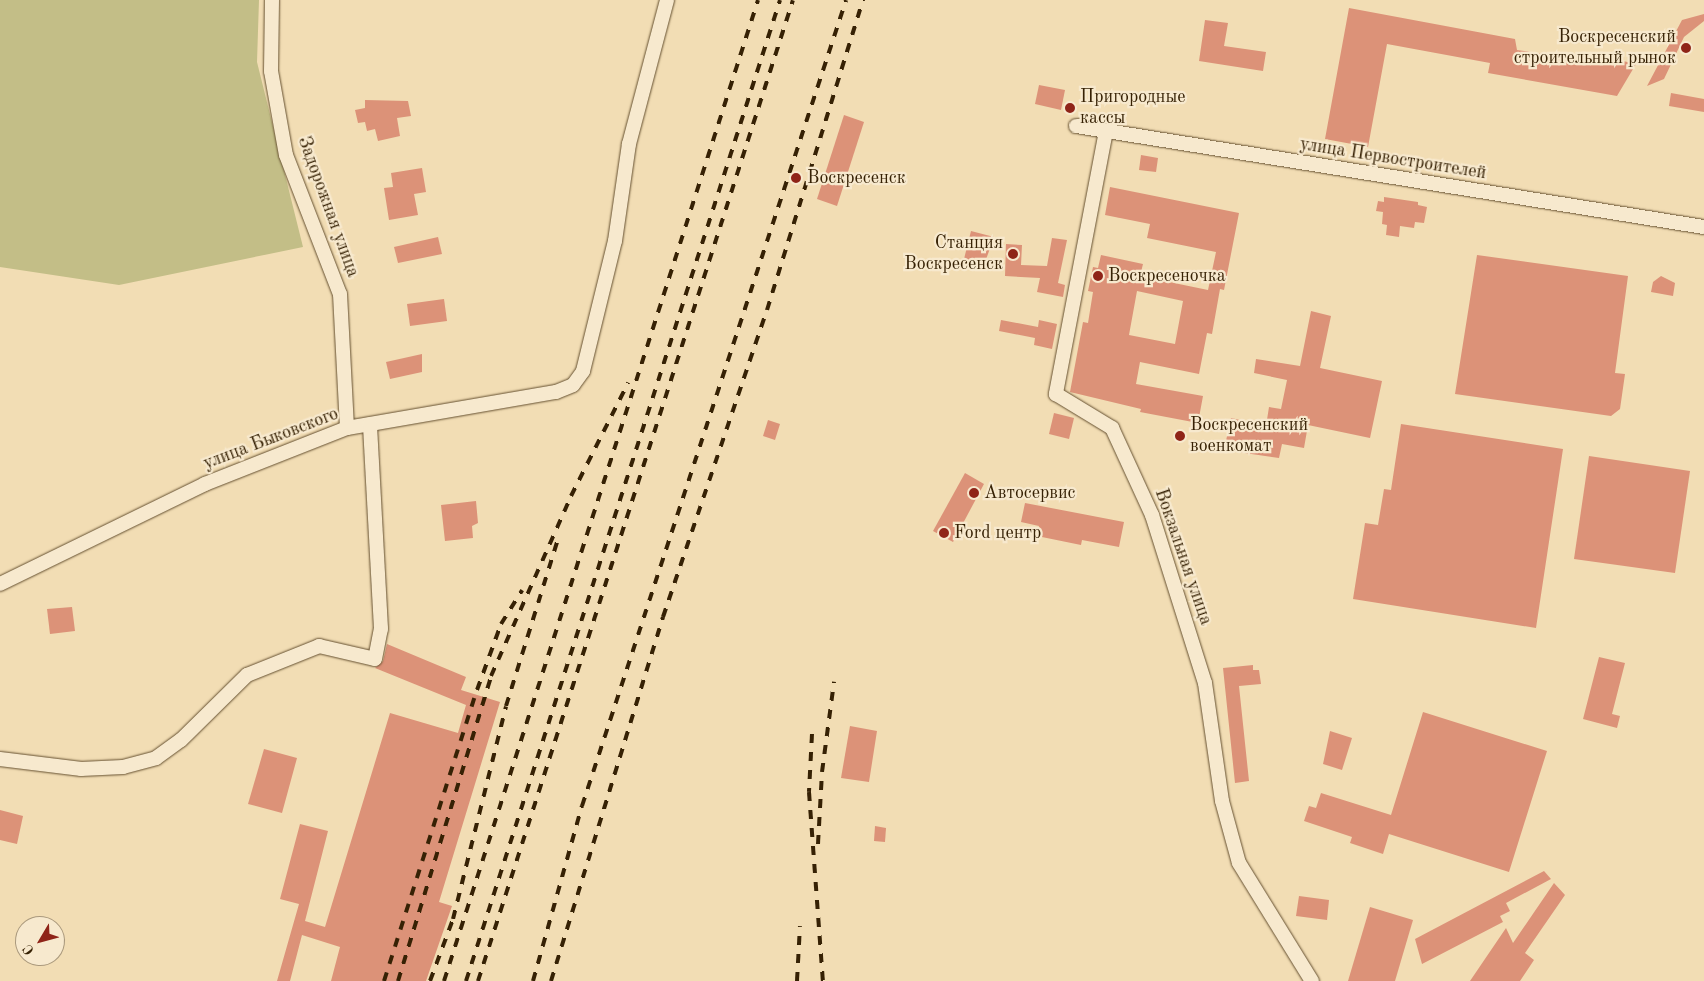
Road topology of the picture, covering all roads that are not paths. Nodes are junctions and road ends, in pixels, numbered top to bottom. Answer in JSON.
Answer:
{"nodes":[{"id":1,"x":272,"y":0,"type":"edge"},
{"id":2,"x":667,"y":0,"type":"edge"},
{"id":3,"x":1076,"y":126,"type":"dead end"},
{"id":4,"x":1106,"y":131,"type":"junction"},
{"id":5,"x":1704,"y":227,"type":"edge"},
{"id":6,"x":370,"y":424,"type":"junction"},
{"id":7,"x":347,"y":428,"type":"junction"},
{"id":8,"x":0,"y":584,"type":"edge"},
{"id":9,"x":0,"y":759,"type":"edge"},
{"id":10,"x":1312,"y":981,"type":"edge"}],
"edges":[{"from":1,"to":7,"type":"street","name":"Задорожная улица"},
{"from":2,"to":6,"type":"street","name":"улица Быковского"},
{"from":3,"to":4,"type":"street","name":"улица Первостроителей"},
{"from":4,"to":5,"type":"street","name":"улица Первостроителей"},
{"from":4,"to":10,"type":"street","name":"Вокзальная улица"},
{"from":6,"to":7,"type":"street","name":"улица Быковского"},
{"from":6,"to":9,"type":"street"},
{"from":7,"to":8,"type":"street","name":"улица Быковского"}]}
